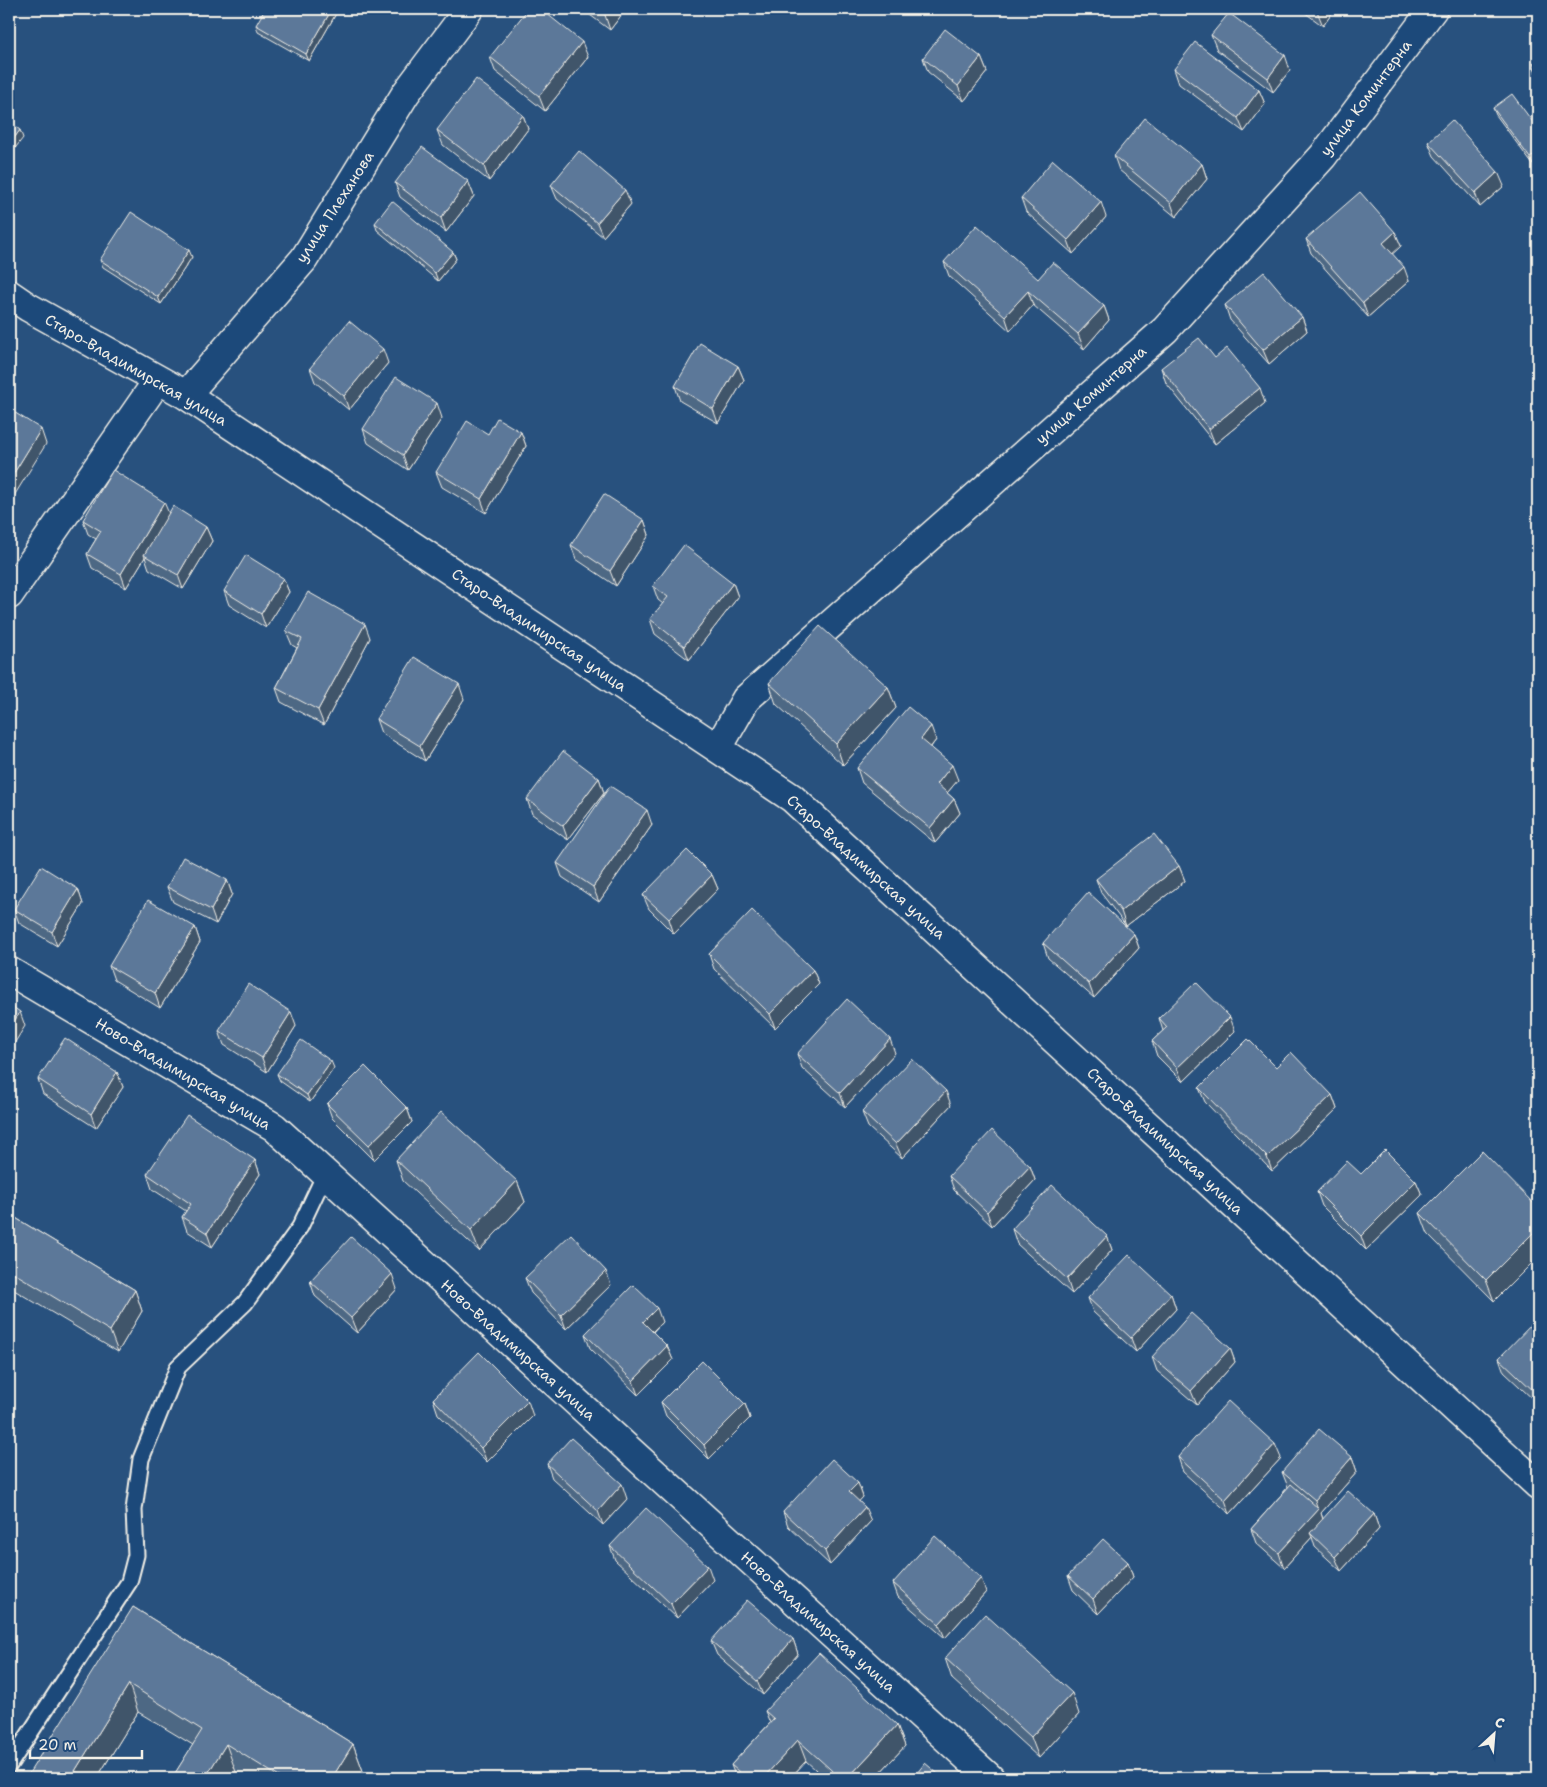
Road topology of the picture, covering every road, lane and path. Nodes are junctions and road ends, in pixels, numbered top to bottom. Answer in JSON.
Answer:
{"nodes":[{"id":1,"x":469,"y":9,"type":"edge"},
{"id":2,"x":1433,"y":9,"type":"edge"},
{"id":3,"x":9,"y":294,"type":"edge"},
{"id":4,"x":158,"y":380,"type":"junction"},
{"id":5,"x":186,"y":395,"type":"junction"},
{"id":6,"x":9,"y":595,"type":"edge"},
{"id":7,"x":718,"y":748,"type":"junction"},
{"id":8,"x":9,"y":971,"type":"edge"},
{"id":9,"x":324,"y":1174,"type":"junction"},
{"id":10,"x":1538,"y":1485,"type":"edge"},
{"id":11,"x":9,"y":1765,"type":"edge"},
{"id":12,"x":990,"y":1778,"type":"edge"}],
"edges":[{"from":1,"to":5,"type":"street","name":"улица Плеханова"},
{"from":2,"to":7,"type":"street","name":"улица Коминтерна"},
{"from":3,"to":4,"type":"street","name":"Старо-Владимирская улица"},
{"from":4,"to":5,"type":"street","name":"Старо-Владимирская улица"},
{"from":4,"to":6,"type":"street"},
{"from":5,"to":7,"type":"street","name":"Старо-Владимирская улица"},
{"from":7,"to":10,"type":"street","name":"Старо-Владимирская улица"},
{"from":8,"to":9,"type":"street","name":"Ново-Владимирская улица"},
{"from":9,"to":11,"type":"lane"},
{"from":9,"to":12,"type":"street","name":"Ново-Владимирская улица"}]}
